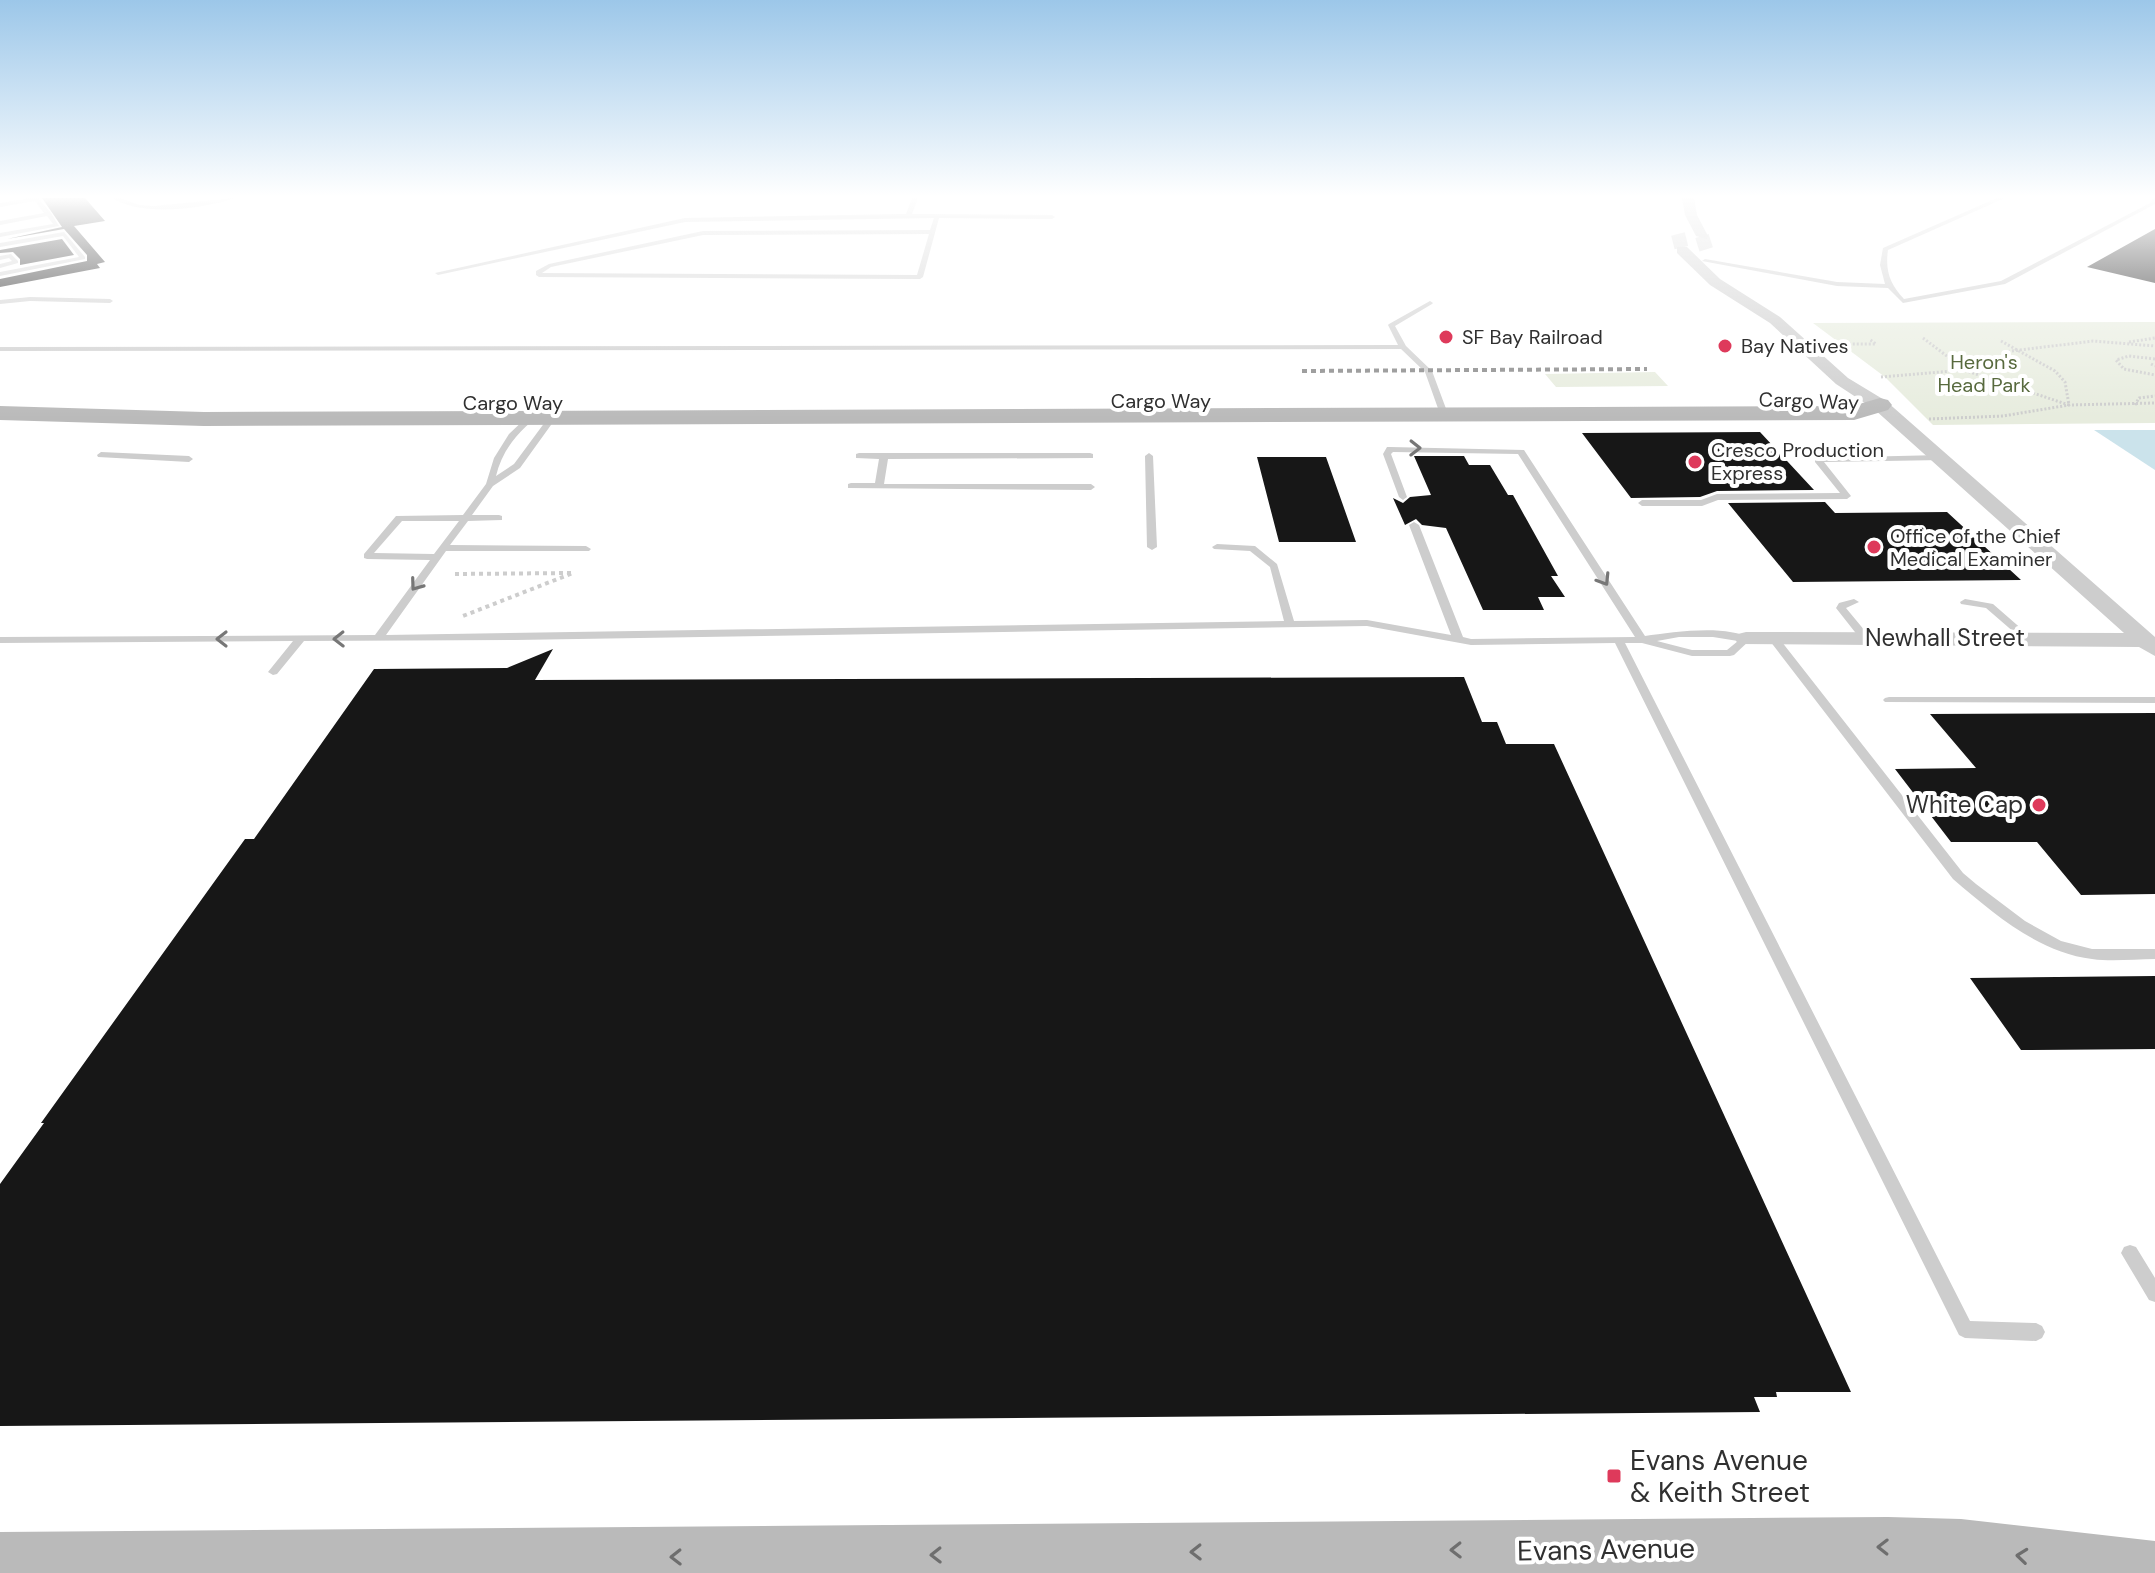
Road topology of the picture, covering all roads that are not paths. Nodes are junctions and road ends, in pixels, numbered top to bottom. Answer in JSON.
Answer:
{"nodes":[{"id":1,"x":445,"y":271,"type":"edge"},
{"id":2,"x":539,"y":271,"type":"edge"},
{"id":3,"x":922,"y":271,"type":"edge"},
{"id":4,"x":1710,"y":271,"type":"tunnel mouth"},
{"id":5,"x":1761,"y":271,"type":"edge"},
{"id":6,"x":1883,"y":271,"type":"edge"},
{"id":7,"x":2025,"y":271,"type":"edge"},
{"id":8,"x":438,"y":273,"type":"dead end"},
{"id":9,"x":1887,"y":286,"type":"junction"},
{"id":10,"x":110,"y":301,"type":"dead end"},
{"id":11,"x":0,"y":302,"type":"edge"},
{"id":12,"x":1430,"y":303,"type":"dead end"},
{"id":13,"x":1403,"y":347,"type":"junction"},
{"id":14,"x":0,"y":349,"type":"edge"},
{"id":15,"x":0,"y":397,"type":"edge"},
{"id":16,"x":1880,"y":405,"type":"junction"},
{"id":17,"x":1441,"y":407,"type":"junction"},
{"id":18,"x":553,"y":410,"type":"junction"},
{"id":19,"x":0,"y":413,"type":"edge"},
{"id":20,"x":526,"y":418,"type":"junction"},
{"id":21,"x":101,"y":455,"type":"dead end"},
{"id":22,"x":859,"y":456,"type":"dead end"},
{"id":23,"x":884,"y":456,"type":"junction"},
{"id":24,"x":1090,"y":456,"type":"dead end"},
{"id":25,"x":1149,"y":456,"type":"dead end"},
{"id":26,"x":1940,"y":458,"type":"junction"},
{"id":27,"x":189,"y":459,"type":"dead end"},
{"id":28,"x":490,"y":484,"type":"junction"},
{"id":29,"x":851,"y":486,"type":"dead end"},
{"id":30,"x":879,"y":486,"type":"junction"},
{"id":31,"x":1091,"y":487,"type":"dead end"},
{"id":32,"x":1403,"y":497,"type":"dead end"},
{"id":33,"x":1642,"y":503,"type":"dead end"},
{"id":34,"x":465,"y":518,"type":"junction"},
{"id":35,"x":499,"y":518,"type":"dead end"},
{"id":36,"x":1414,"y":525,"type":"dead end"},
{"id":37,"x":1152,"y":547,"type":"dead end"},
{"id":38,"x":1217,"y":547,"type":"dead end"},
{"id":39,"x":586,"y":549,"type":"dead end"},
{"id":40,"x":440,"y":553,"type":"junction"},
{"id":41,"x":1854,"y":602,"type":"dead end"},
{"id":42,"x":1965,"y":602,"type":"dead end"},
{"id":43,"x":1290,"y":624,"type":"junction"},
{"id":44,"x":378,"y":638,"type":"junction"},
{"id":45,"x":2027,"y":638,"type":"junction"},
{"id":46,"x":300,"y":639,"type":"junction"},
{"id":47,"x":1458,"y":639,"type":"junction"},
{"id":48,"x":1746,"y":639,"type":"junction"},
{"id":49,"x":1774,"y":639,"type":"junction"},
{"id":50,"x":1866,"y":639,"type":"junction"},
{"id":51,"x":0,"y":640,"type":"edge"},
{"id":52,"x":1642,"y":640,"type":"junction"},
{"id":53,"x":1619,"y":641,"type":"junction"},
{"id":54,"x":2149,"y":644,"type":"edge"},
{"id":55,"x":273,"y":672,"type":"dead end"},
{"id":56,"x":1889,"y":700,"type":"dead end"},
{"id":57,"x":2155,"y":700,"type":"edge"},
{"id":58,"x":2155,"y":954,"type":"edge"},
{"id":59,"x":2130,"y":1253,"type":"dead end"},
{"id":60,"x":2155,"y":1294,"type":"edge"},
{"id":61,"x":2036,"y":1332,"type":"dead end"},
{"id":62,"x":1537,"y":1561,"type":"edge"},
{"id":63,"x":0,"y":1563,"type":"edge"},
{"id":64,"x":2155,"y":1572,"type":"edge"}],
"edges":[{"from":1,"to":8,"type":"lane"},
{"from":2,"to":3,"type":"lane"},
{"from":4,"to":16,"type":"street"},
{"from":5,"to":9,"type":"lane"},
{"from":6,"to":9,"type":"lane"},
{"from":7,"to":9,"type":"lane"},
{"from":10,"to":11,"type":"lane"},
{"from":12,"to":13,"type":"lane"},
{"from":13,"to":14,"type":"lane"},
{"from":13,"to":17,"type":"lane"},
{"from":15,"to":18,"type":"main road","name":"Cargo Way"},
{"from":16,"to":17,"type":"main road","name":"Cargo Way"},
{"from":16,"to":26,"type":"street"},
{"from":17,"to":18,"type":"main road","name":"Cargo Way"},
{"from":18,"to":20,"type":"main road","name":"Cargo Way"},
{"from":18,"to":28,"type":"lane"},
{"from":19,"to":20,"type":"main road","name":"Cargo Way"},
{"from":20,"to":28,"type":"lane"},
{"from":21,"to":27,"type":"lane"},
{"from":22,"to":23,"type":"lane"},
{"from":23,"to":24,"type":"lane"},
{"from":23,"to":30,"type":"lane"},
{"from":25,"to":37,"type":"lane"},
{"from":26,"to":33,"type":"lane"},
{"from":26,"to":54,"type":"street"},
{"from":28,"to":34,"type":"lane"},
{"from":29,"to":30,"type":"lane"},
{"from":30,"to":31,"type":"lane"},
{"from":32,"to":52,"type":"lane","one_way":true},
{"from":34,"to":35,"type":"lane"},
{"from":34,"to":40,"type":"lane"},
{"from":34,"to":40,"type":"lane"},
{"from":36,"to":47,"type":"lane"},
{"from":38,"to":43,"type":"lane"},
{"from":39,"to":40,"type":"lane"},
{"from":40,"to":44,"type":"lane","one_way":true},
{"from":41,"to":50,"type":"lane"},
{"from":42,"to":45,"type":"lane"},
{"from":43,"to":44,"type":"lane"},
{"from":43,"to":47,"type":"lane"},
{"from":44,"to":46,"type":"lane","one_way":true},
{"from":45,"to":50,"type":"street","name":"Newhall Street"},
{"from":45,"to":54,"type":"street","name":"Newhall Street"},
{"from":46,"to":51,"type":"lane","one_way":true},
{"from":46,"to":55,"type":"lane"},
{"from":47,"to":53,"type":"lane"},
{"from":48,"to":49,"type":"street","name":"Newhall Street"},
{"from":48,"to":52,"type":"lane"},
{"from":48,"to":52,"type":"lane"},
{"from":49,"to":50,"type":"street","name":"Newhall Street"},
{"from":49,"to":58,"type":"lane"},
{"from":52,"to":53,"type":"lane"},
{"from":53,"to":61,"type":"lane"},
{"from":56,"to":57,"type":"lane"},
{"from":59,"to":60,"type":"lane"},
{"from":62,"to":63,"type":"main road","name":"Evans Avenue","one_way":true},
{"from":64,"to":62,"type":"main road","name":"Evans Avenue","one_way":true}]}
